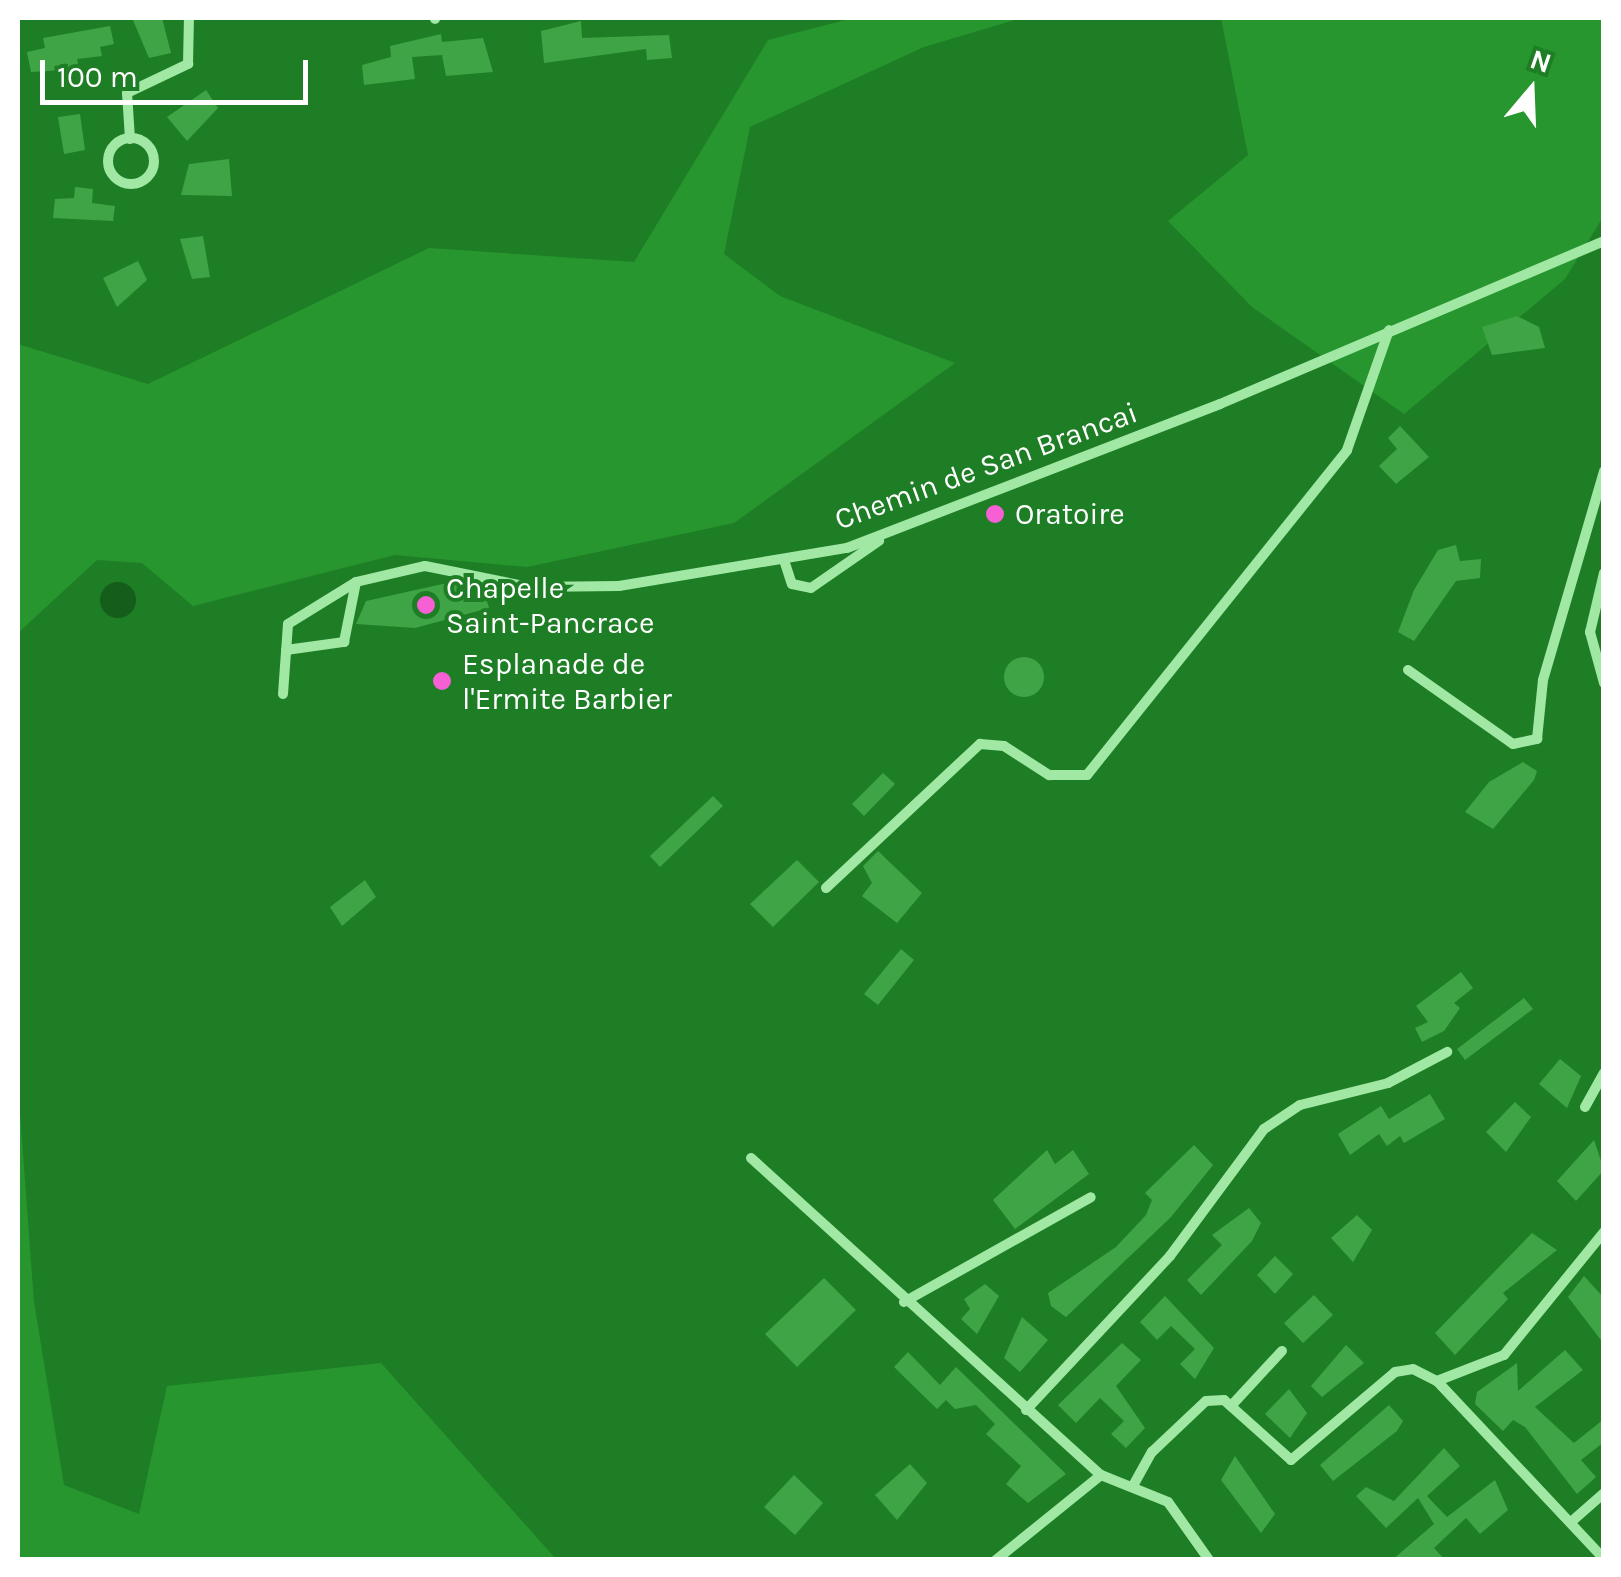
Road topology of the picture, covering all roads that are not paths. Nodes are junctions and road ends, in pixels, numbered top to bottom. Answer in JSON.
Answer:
{"nodes":[{"id":1,"x":189,"y":18,"type":"edge"},
{"id":2,"x":130,"y":138,"type":"junction"},
{"id":3,"x":1604,"y":241,"type":"edge"},
{"id":4,"x":1389,"y":330,"type":"junction"},
{"id":5,"x":1604,"y":471,"type":"edge"},
{"id":6,"x":1600,"y":496,"type":"edge"},
{"id":7,"x":885,"y":536,"type":"junction"},
{"id":8,"x":784,"y":560,"type":"junction"},
{"id":9,"x":1604,"y":574,"type":"edge"},
{"id":10,"x":356,"y":582,"type":"junction"},
{"id":11,"x":286,"y":650,"type":"junction"},
{"id":12,"x":1408,"y":670,"type":"dead end"},
{"id":13,"x":1604,"y":683,"type":"edge"},
{"id":14,"x":284,"y":694,"type":"dead end"},
{"id":15,"x":826,"y":888,"type":"dead end"},
{"id":16,"x":1447,"y":1052,"type":"dead end"},
{"id":17,"x":1604,"y":1073,"type":"edge"},
{"id":18,"x":1584,"y":1107,"type":"dead end"},
{"id":19,"x":751,"y":1158,"type":"dead end"},
{"id":20,"x":1091,"y":1198,"type":"dead end"},
{"id":21,"x":1604,"y":1232,"type":"edge"},
{"id":22,"x":904,"y":1302,"type":"junction"},
{"id":23,"x":1282,"y":1351,"type":"dead end"},
{"id":24,"x":1437,"y":1381,"type":"junction"},
{"id":25,"x":1231,"y":1406,"type":"junction"},
{"id":26,"x":1026,"y":1410,"type":"junction"},
{"id":27,"x":1101,"y":1475,"type":"junction"},
{"id":28,"x":1134,"y":1484,"type":"junction"},
{"id":29,"x":1604,"y":1492,"type":"edge"},
{"id":30,"x":1571,"y":1522,"type":"junction"},
{"id":31,"x":1604,"y":1559,"type":"edge"},
{"id":32,"x":996,"y":1560,"type":"edge"},
{"id":33,"x":1209,"y":1560,"type":"edge"}],
"edges":[{"from":1,"to":2,"type":"street"},
{"from":2,"to":2,"type":"street"},
{"from":3,"to":4,"type":"street","name":"Chemin de San Brancai"},
{"from":4,"to":7,"type":"street","name":"Chemin de San Brancai"},
{"from":4,"to":15,"type":"street"},
{"from":5,"to":6,"type":"street"},
{"from":6,"to":12,"type":"street"},
{"from":7,"to":8,"type":"street","name":"Chemin de San Brancai"},
{"from":7,"to":8,"type":"street"},
{"from":8,"to":10,"type":"street","name":"Chemin de San Brancai"},
{"from":9,"to":13,"type":"street"},
{"from":10,"to":11,"type":"street","name":"Chemin de San Brancai"},
{"from":10,"to":11,"type":"street"},
{"from":11,"to":14,"type":"street","name":"Chemin de San Brancai"},
{"from":16,"to":26,"type":"street"},
{"from":17,"to":18,"type":"street"},
{"from":19,"to":22,"type":"street"},
{"from":20,"to":22,"type":"street"},
{"from":21,"to":24,"type":"street"},
{"from":22,"to":26,"type":"street"},
{"from":23,"to":25,"type":"street"},
{"from":24,"to":25,"type":"street"},
{"from":24,"to":30,"type":"street"},
{"from":25,"to":28,"type":"street"},
{"from":26,"to":27,"type":"street"},
{"from":27,"to":28,"type":"street"},
{"from":27,"to":32,"type":"street"},
{"from":28,"to":33,"type":"street"},
{"from":29,"to":30,"type":"street"},
{"from":30,"to":31,"type":"street"}]}
